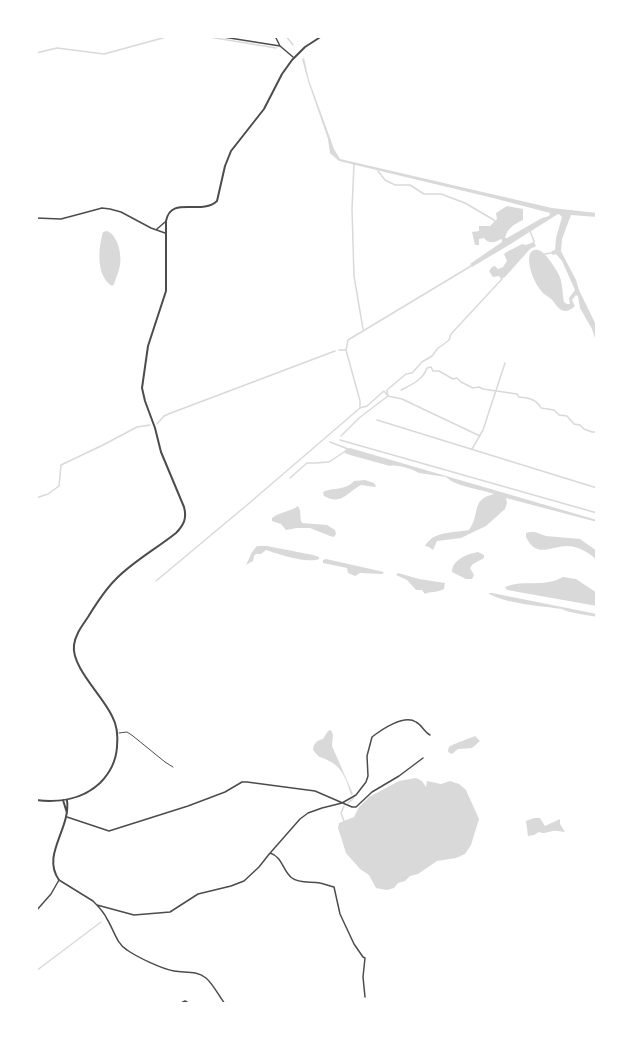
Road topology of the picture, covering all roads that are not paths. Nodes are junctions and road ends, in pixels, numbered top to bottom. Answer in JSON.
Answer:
{"nodes":[{"id":1,"x":217,"y":36,"type":"edge"},
{"id":2,"x":275,"y":36,"type":"edge"},
{"id":3,"x":321,"y":36,"type":"edge"},
{"id":4,"x":280,"y":46,"type":"junction"},
{"id":5,"x":294,"y":57,"type":"junction"},
{"id":6,"x":36,"y":218,"type":"edge"},
{"id":7,"x":166,"y":221,"type":"junction"},
{"id":8,"x":156,"y":230,"type":"junction"},
{"id":9,"x":166,"y":234,"type":"junction"},
{"id":10,"x":117,"y":733,"type":"junction"},
{"id":11,"x":430,"y":735,"type":"dead end"},
{"id":12,"x":423,"y":758,"type":"dead end"},
{"id":13,"x":173,"y":767,"type":"dead end"},
{"id":14,"x":36,"y":800,"type":"edge"},
{"id":15,"x":63,"y":800,"type":"junction"},
{"id":16,"x":67,"y":800,"type":"junction"},
{"id":17,"x":342,"y":803,"type":"junction"},
{"id":18,"x":67,"y":815,"type":"junction"},
{"id":19,"x":270,"y":853,"type":"junction"},
{"id":20,"x":59,"y":880,"type":"junction"},
{"id":21,"x":97,"y":905,"type":"junction"},
{"id":22,"x":107,"y":908,"type":"junction"},
{"id":23,"x":36,"y":911,"type":"edge"},
{"id":24,"x":103,"y":913,"type":"junction"},
{"id":25,"x":365,"y":997,"type":"dead end"},
{"id":26,"x":179,"y":1004,"type":"edge"},
{"id":27,"x":190,"y":1004,"type":"edge"},
{"id":28,"x":225,"y":1004,"type":"edge"}],
"edges":[{"from":1,"to":4,"type":"street"},
{"from":2,"to":4,"type":"street"},
{"from":3,"to":5,"type":"street"},
{"from":4,"to":5,"type":"street"},
{"from":5,"to":7,"type":"street"},
{"from":6,"to":8,"type":"street"},
{"from":7,"to":8,"type":"street"},
{"from":7,"to":9,"type":"street"},
{"from":8,"to":9,"type":"street"},
{"from":9,"to":10,"type":"street"},
{"from":10,"to":13,"type":"lane"},
{"from":10,"to":16,"type":"street"},
{"from":11,"to":17,"type":"street"},
{"from":12,"to":17,"type":"street"},
{"from":14,"to":15,"type":"street"},
{"from":15,"to":16,"type":"street"},
{"from":15,"to":18,"type":"street"},
{"from":16,"to":18,"type":"street"},
{"from":17,"to":18,"type":"street"},
{"from":17,"to":19,"type":"street"},
{"from":18,"to":20,"type":"street"},
{"from":19,"to":22,"type":"street"},
{"from":19,"to":25,"type":"street"},
{"from":20,"to":21,"type":"street"},
{"from":20,"to":23,"type":"street"},
{"from":21,"to":22,"type":"street"},
{"from":21,"to":24,"type":"street"},
{"from":22,"to":24,"type":"street"},
{"from":24,"to":28,"type":"street"},
{"from":26,"to":27,"type":"street"}]}
